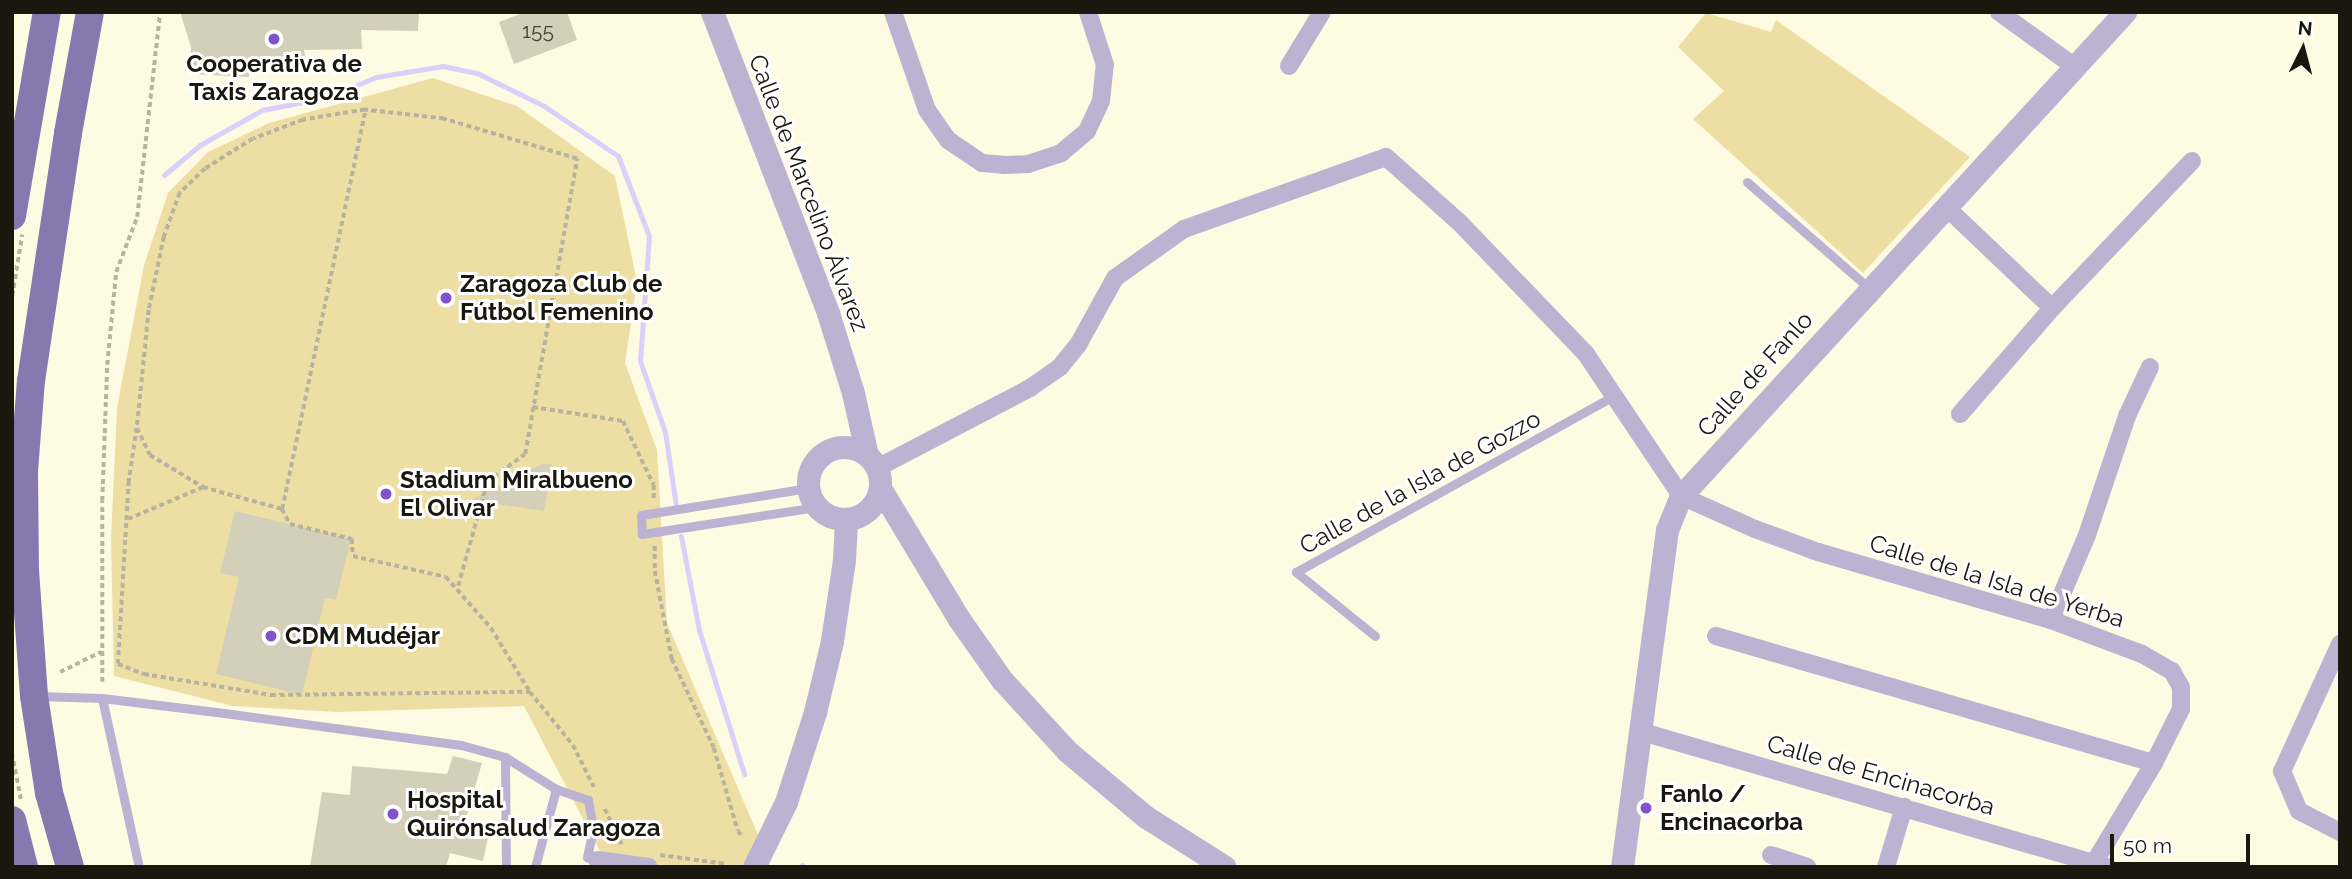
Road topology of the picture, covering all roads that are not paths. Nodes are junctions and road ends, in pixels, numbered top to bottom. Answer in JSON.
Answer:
{"nodes":[{"id":1,"x":47,"y":12,"type":"edge"},
{"id":2,"x":90,"y":12,"type":"edge"},
{"id":3,"x":712,"y":12,"type":"edge"},
{"id":4,"x":893,"y":12,"type":"edge"},
{"id":5,"x":1088,"y":12,"type":"edge"},
{"id":6,"x":1322,"y":12,"type":"edge"},
{"id":7,"x":1999,"y":12,"type":"edge"},
{"id":8,"x":2125,"y":12,"type":"edge"},
{"id":9,"x":1289,"y":66,"type":"dead end"},
{"id":10,"x":2075,"y":67,"type":"junction"},
{"id":11,"x":2192,"y":161,"type":"dead end"},
{"id":12,"x":1747,"y":182,"type":"dead end"},
{"id":13,"x":1945,"y":206,"type":"junction"},
{"id":14,"x":12,"y":216,"type":"edge"},
{"id":15,"x":1869,"y":288,"type":"junction"},
{"id":16,"x":2052,"y":308,"type":"junction"},
{"id":17,"x":2150,"y":367,"type":"dead end"},
{"id":18,"x":853,"y":393,"type":"junction"},
{"id":19,"x":1614,"y":396,"type":"junction"},
{"id":20,"x":1960,"y":414,"type":"dead end"},
{"id":21,"x":842,"y":447,"type":"junction"},
{"id":22,"x":875,"y":470,"type":"junction"},
{"id":23,"x":1681,"y":496,"type":"junction"},
{"id":24,"x":812,"y":497,"type":"junction"},
{"id":25,"x":870,"y":509,"type":"junction"},
{"id":26,"x":899,"y":518,"type":"junction"},
{"id":27,"x":846,"y":520,"type":"junction"},
{"id":28,"x":2051,"y":620,"type":"junction"},
{"id":29,"x":1375,"y":636,"type":"dead end"},
{"id":30,"x":1716,"y":636,"type":"dead end"},
{"id":31,"x":2340,"y":644,"type":"edge"},
{"id":32,"x":34,"y":696,"type":"junction"},
{"id":33,"x":102,"y":698,"type":"junction"},
{"id":34,"x":1639,"y":731,"type":"junction"},
{"id":35,"x":505,"y":757,"type":"junction"},
{"id":36,"x":2154,"y":763,"type":"junction"},
{"id":37,"x":556,"y":789,"type":"junction"},
{"id":38,"x":1904,"y":807,"type":"junction"},
{"id":39,"x":12,"y":820,"type":"edge"},
{"id":40,"x":2340,"y":832,"type":"edge"},
{"id":41,"x":1770,"y":855,"type":"dead end"},
{"id":42,"x":597,"y":860,"type":"joint"},
{"id":43,"x":650,"y":860,"type":"edge"},
{"id":44,"x":2101,"y":865,"type":"edge"},
{"id":45,"x":24,"y":867,"type":"edge"},
{"id":46,"x":70,"y":867,"type":"edge"},
{"id":47,"x":139,"y":867,"type":"edge"},
{"id":48,"x":506,"y":867,"type":"edge"},
{"id":49,"x":535,"y":867,"type":"edge"},
{"id":50,"x":754,"y":867,"type":"edge"},
{"id":51,"x":1225,"y":867,"type":"edge"},
{"id":52,"x":1622,"y":867,"type":"edge"},
{"id":53,"x":1807,"y":867,"type":"edge"},
{"id":54,"x":1886,"y":867,"type":"edge"}],
"edges":[{"from":1,"to":14,"type":"main road"},
{"from":2,"to":32,"type":"main road"},
{"from":3,"to":18,"type":"street","name":"Calle de Marcelino Álvarez"},
{"from":4,"to":5,"type":"street"},
{"from":6,"to":9,"type":"street"},
{"from":7,"to":10,"type":"street"},
{"from":8,"to":10,"type":"street","name":"Calle de Fanlo"},
{"from":10,"to":13,"type":"street","name":"Calle de Fanlo"},
{"from":11,"to":16,"type":"street"},
{"from":12,"to":15,"type":"lane"},
{"from":13,"to":15,"type":"street","name":"Calle de Fanlo"},
{"from":13,"to":16,"type":"street"},
{"from":15,"to":23,"type":"street","name":"Calle de Fanlo"},
{"from":16,"to":20,"type":"street"},
{"from":17,"to":28,"type":"street"},
{"from":18,"to":21,"type":"street","name":"Calle de Marcelino Álvarez"},
{"from":18,"to":22,"type":"street","name":"Calle de Marcelino Álvarez"},
{"from":19,"to":22,"type":"street"},
{"from":19,"to":23,"type":"street"},
{"from":19,"to":29,"type":"lane","name":"Calle de la Isla de Gozzo"},
{"from":21,"to":22,"type":"street"},
{"from":21,"to":24,"type":"street"},
{"from":22,"to":25,"type":"street"},
{"from":22,"to":26,"type":"street","name":"Calle de Marcelino Álvarez"},
{"from":23,"to":28,"type":"street","name":"Calle de la Isla de Yerba"},
{"from":23,"to":34,"type":"street","name":"Calle de Fanlo"},
{"from":24,"to":24,"type":"lane"},
{"from":24,"to":27,"type":"street"},
{"from":25,"to":26,"type":"street"},
{"from":25,"to":27,"type":"street"},
{"from":26,"to":51,"type":"street","name":"Calle de Marcelino Álvarez"},
{"from":27,"to":50,"type":"street"},
{"from":28,"to":36,"type":"street","name":"Calle de la Isla de Yerba"},
{"from":30,"to":36,"type":"street"},
{"from":31,"to":40,"type":"street"},
{"from":32,"to":33,"type":"lane"},
{"from":32,"to":46,"type":"main road"},
{"from":33,"to":35,"type":"lane"},
{"from":33,"to":47,"type":"lane"},
{"from":34,"to":38,"type":"street","name":"Calle de Encinacorba"},
{"from":34,"to":52,"type":"street","name":"Calle de Fanlo"},
{"from":35,"to":37,"type":"lane"},
{"from":35,"to":48,"type":"lane"},
{"from":36,"to":44,"type":"street","name":"Calle de la Isla de Yerba"},
{"from":37,"to":42,"type":"lane"},
{"from":37,"to":49,"type":"lane"},
{"from":38,"to":44,"type":"street","name":"Calle de Encinacorba"},
{"from":38,"to":54,"type":"street"},
{"from":39,"to":45,"type":"main road"},
{"from":41,"to":53,"type":"street"},
{"from":42,"to":43,"type":"street"}]}
